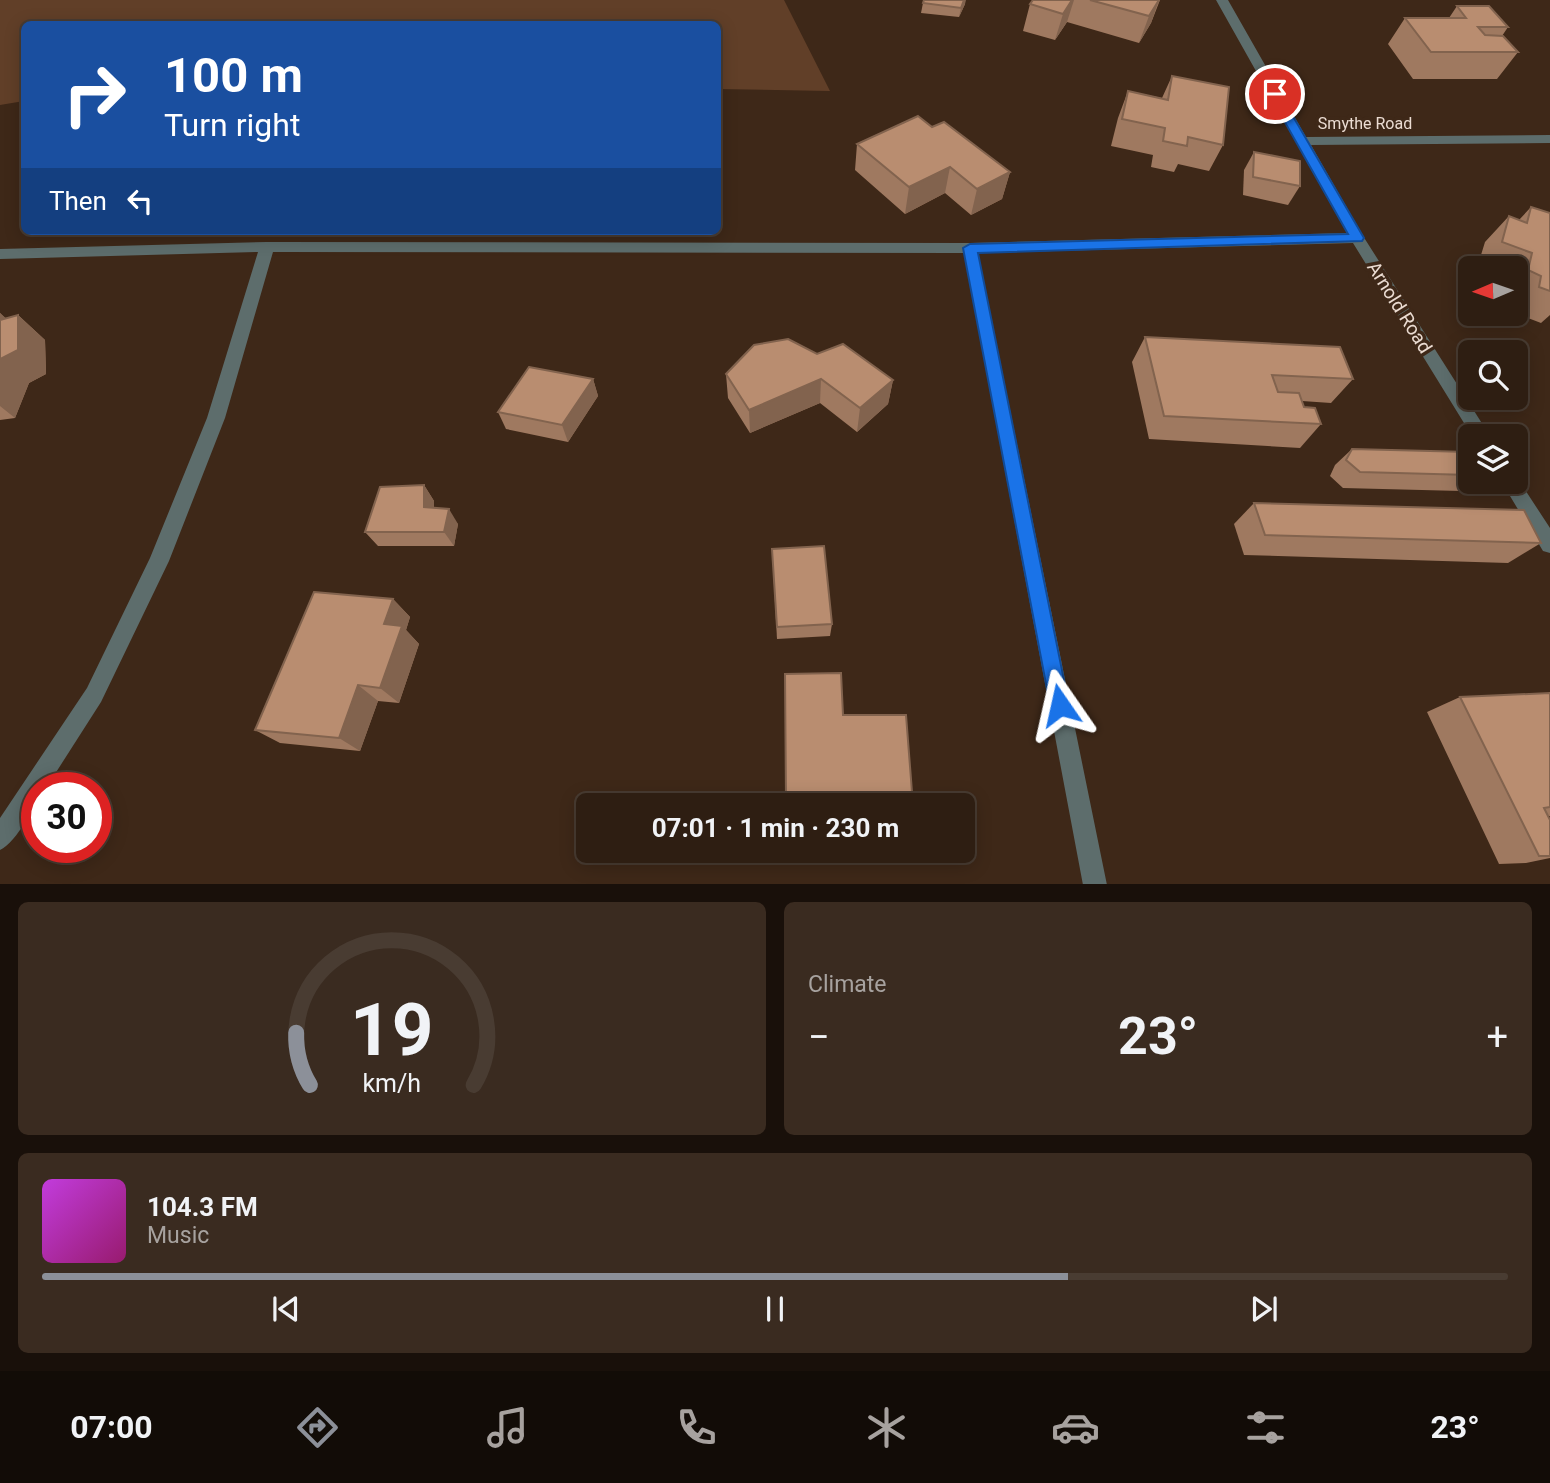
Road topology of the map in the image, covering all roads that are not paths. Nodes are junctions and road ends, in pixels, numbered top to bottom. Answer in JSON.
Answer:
{"nodes":[{"id":1,"x":1222,"y":0,"type":"edge"},
{"id":2,"x":1550,"y":139,"type":"edge"},
{"id":3,"x":1301,"y":141,"type":"junction"},
{"id":4,"x":1357,"y":238,"type":"junction"},
{"id":5,"x":267,"y":247,"type":"junction"},
{"id":6,"x":970,"y":248,"type":"junction"},
{"id":7,"x":0,"y":254,"type":"edge"},
{"id":8,"x":1473,"y":424,"type":"edge"},
{"id":9,"x":1518,"y":494,"type":"edge"},
{"id":10,"x":1550,"y":545,"type":"edge"},
{"id":11,"x":0,"y":838,"type":"edge"},
{"id":12,"x":1095,"y":884,"type":"edge"}],
"edges":[{"from":1,"to":3,"type":"street","name":"Smythe Road"},
{"from":2,"to":3,"type":"street","name":"Smythe Road"},
{"from":3,"to":4,"type":"street","name":"Arnold Road"},
{"from":4,"to":6,"type":"street"},
{"from":4,"to":8,"type":"street","name":"Arnold Road"},
{"from":5,"to":6,"type":"street"},
{"from":5,"to":7,"type":"street"},
{"from":5,"to":11,"type":"street"},
{"from":6,"to":12,"type":"street"},
{"from":9,"to":10,"type":"street"}]}
